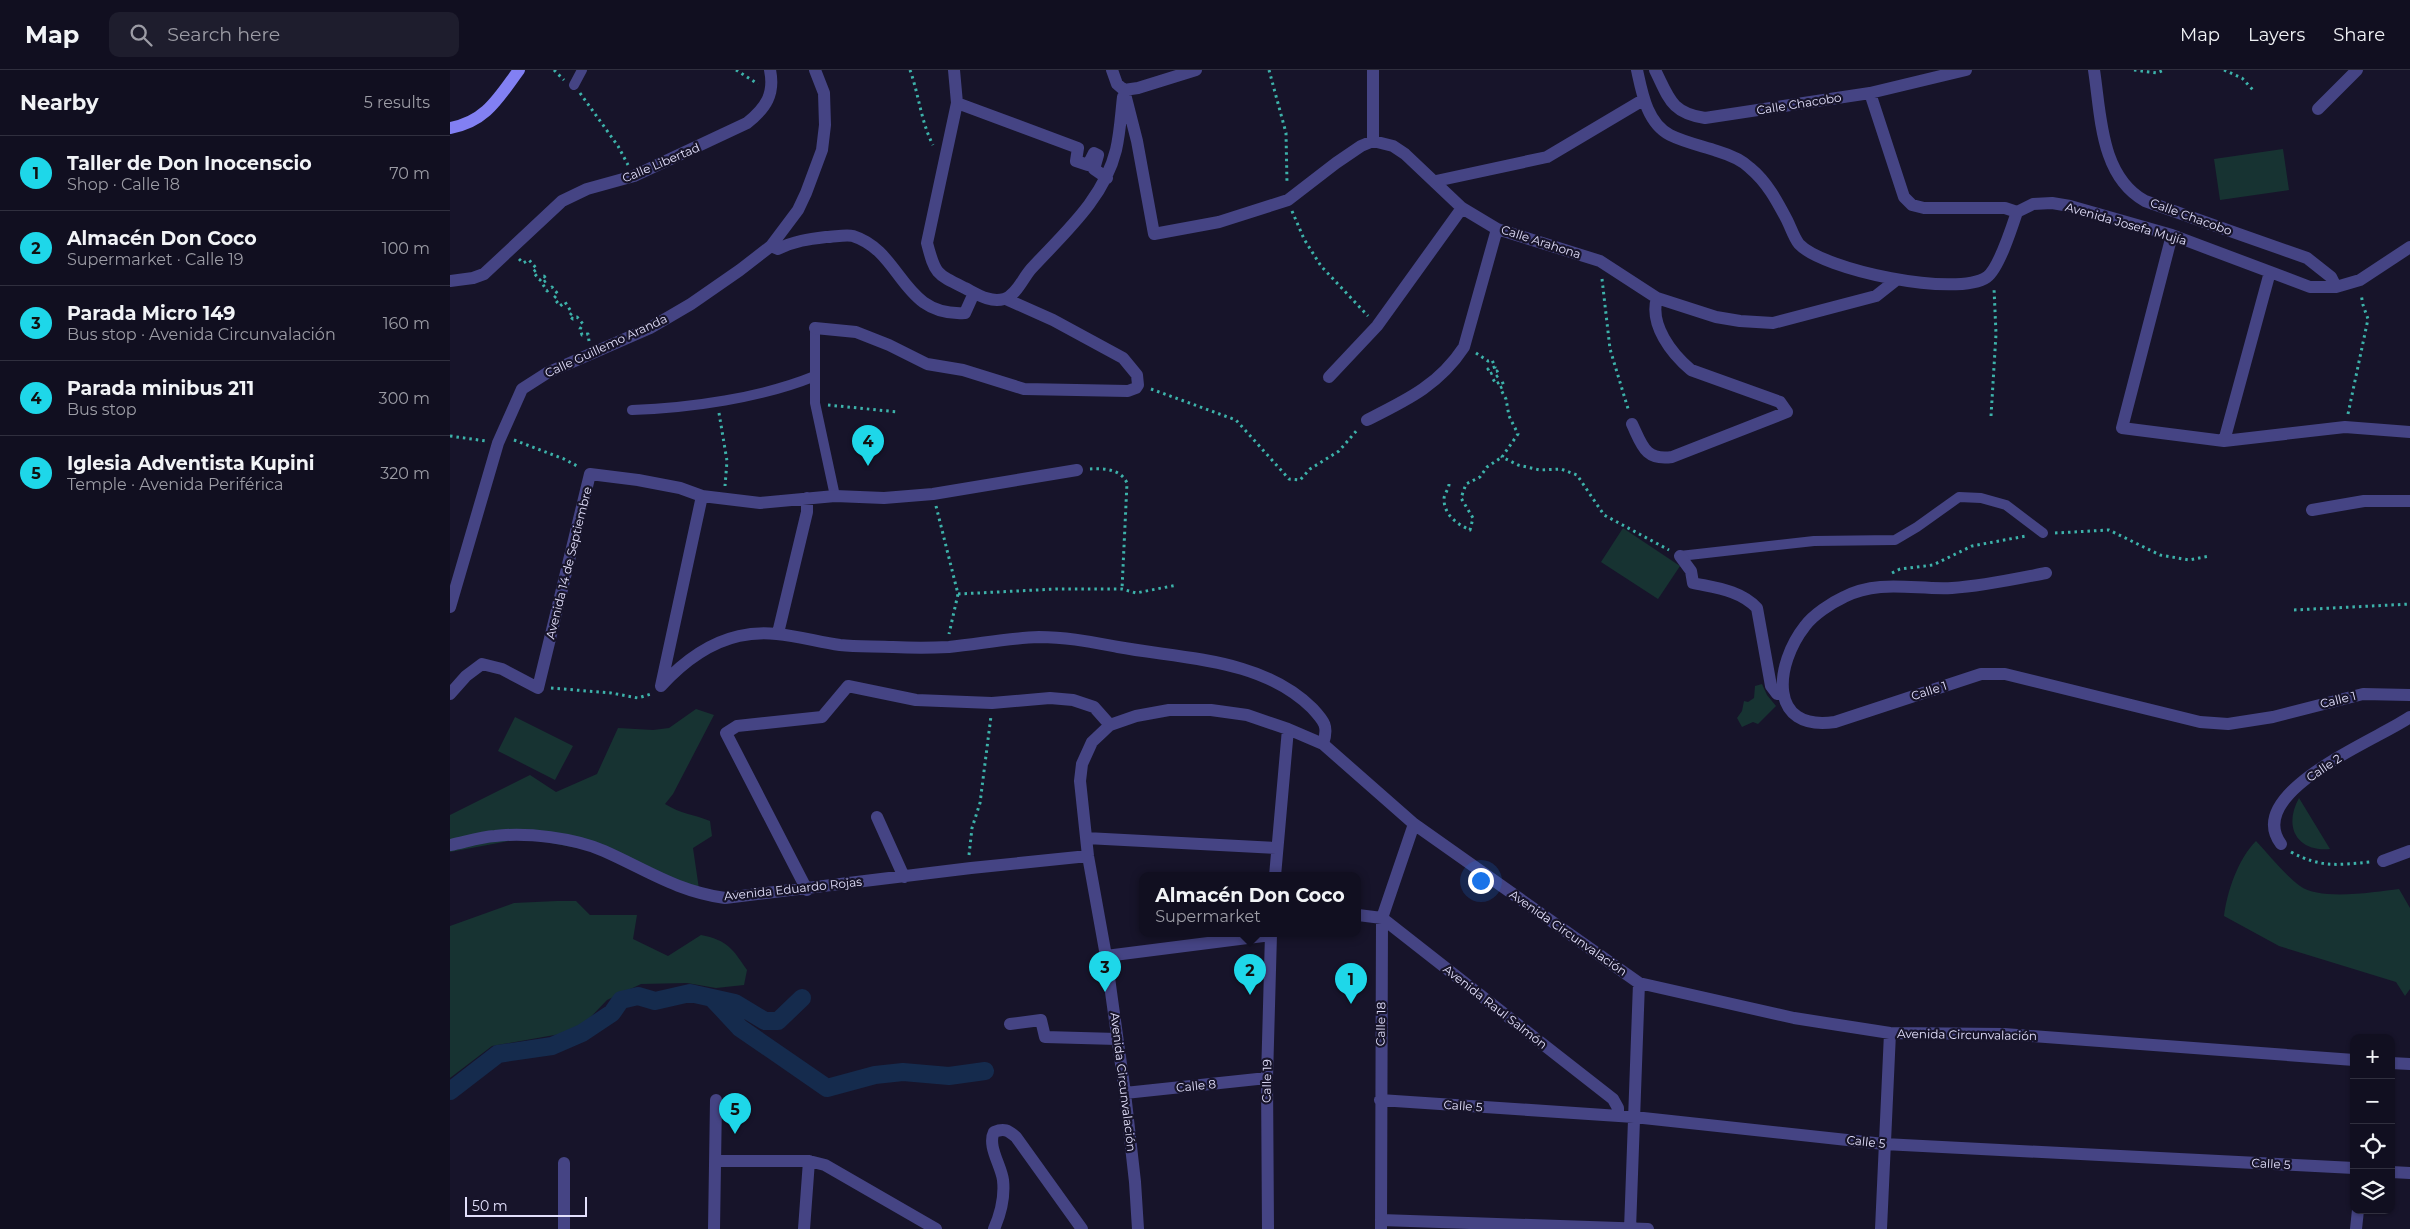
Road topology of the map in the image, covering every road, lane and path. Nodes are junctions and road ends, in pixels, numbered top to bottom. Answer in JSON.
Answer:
{"nodes":[{"id":1,"x":519,"y":70,"type":"edge"},
{"id":2,"x":554,"y":70,"type":"edge"},
{"id":3,"x":582,"y":70,"type":"edge"},
{"id":4,"x":736,"y":70,"type":"edge"},
{"id":5,"x":770,"y":70,"type":"edge"},
{"id":6,"x":815,"y":70,"type":"edge"},
{"id":7,"x":910,"y":70,"type":"edge"},
{"id":8,"x":954,"y":70,"type":"edge"},
{"id":9,"x":1112,"y":70,"type":"edge"},
{"id":10,"x":1196,"y":70,"type":"edge"},
{"id":11,"x":1373,"y":70,"type":"edge"},
{"id":12,"x":1636,"y":70,"type":"edge"},
{"id":13,"x":1655,"y":70,"type":"edge"},
{"id":14,"x":1966,"y":70,"type":"edge"},
{"id":15,"x":2094,"y":70,"type":"edge"},
{"id":16,"x":2134,"y":70,"type":"edge"},
{"id":17,"x":2164,"y":70,"type":"edge"},
{"id":18,"x":2224,"y":70,"type":"edge"},
{"id":19,"x":2357,"y":70,"type":"edge"},
{"id":20,"x":574,"y":85,"type":"junction"},
{"id":21,"x":1124,"y":90,"type":"junction"},
{"id":22,"x":2253,"y":90,"type":"dead end"},
{"id":23,"x":772,"y":93,"type":"junction"},
{"id":24,"x":1870,"y":93,"type":"junction"},
{"id":25,"x":1643,"y":100,"type":"junction"},
{"id":26,"x":957,"y":103,"type":"junction"},
{"id":27,"x":2318,"y":109,"type":"dead end"},
{"id":28,"x":450,"y":128,"type":"edge"},
{"id":29,"x":1373,"y":141,"type":"junction"},
{"id":30,"x":948,"y":152,"type":"junction"},
{"id":31,"x":634,"y":176,"type":"junction"},
{"id":32,"x":1107,"y":178,"type":"junction"},
{"id":33,"x":1436,"y":181,"type":"junction"},
{"id":34,"x":1462,"y":208,"type":"junction"},
{"id":35,"x":2017,"y":212,"type":"junction"},
{"id":36,"x":1497,"y":229,"type":"junction"},
{"id":37,"x":2172,"y":235,"type":"junction"},
{"id":38,"x":771,"y":246,"type":"junction"},
{"id":39,"x":2410,"y":247,"type":"edge"},
{"id":40,"x":510,"y":250,"type":"junction"},
{"id":41,"x":1600,"y":261,"type":"junction"},
{"id":42,"x":2270,"y":272,"type":"junction"},
{"id":43,"x":1988,"y":276,"type":"junction"},
{"id":44,"x":2360,"y":280,"type":"junction"},
{"id":45,"x":450,"y":281,"type":"edge"},
{"id":46,"x":1895,"y":281,"type":"junction"},
{"id":47,"x":2336,"y":287,"type":"junction"},
{"id":48,"x":974,"y":293,"type":"junction"},
{"id":49,"x":1657,"y":298,"type":"junction"},
{"id":50,"x":1006,"y":299,"type":"junction"},
{"id":51,"x":816,"y":328,"type":"joint"},
{"id":52,"x":1464,"y":347,"type":"junction"},
{"id":53,"x":591,"y":352,"type":"junction"},
{"id":54,"x":815,"y":376,"type":"junction"},
{"id":55,"x":1330,"y":377,"type":"dead end"},
{"id":56,"x":1138,"y":385,"type":"junction"},
{"id":57,"x":717,"y":400,"type":"junction"},
{"id":58,"x":815,"y":403,"type":"junction"},
{"id":59,"x":632,"y":410,"type":"dead end"},
{"id":60,"x":898,"y":412,"type":"dead end"},
{"id":61,"x":1991,"y":416,"type":"dead end"},
{"id":62,"x":1367,"y":420,"type":"joint"},
{"id":63,"x":1632,"y":424,"type":"joint"},
{"id":64,"x":2345,"y":427,"type":"junction"},
{"id":65,"x":2410,"y":432,"type":"edge"},
{"id":66,"x":450,"y":436,"type":"edge"},
{"id":67,"x":500,"y":439,"type":"junction"},
{"id":68,"x":2224,"y":441,"type":"junction"},
{"id":69,"x":1502,"y":457,"type":"junction"},
{"id":70,"x":1077,"y":470,"type":"joint"},
{"id":71,"x":590,"y":474,"type":"junction"},
{"id":72,"x":1450,"y":484,"type":"dead end"},
{"id":73,"x":724,"y":493,"type":"dead end"},
{"id":74,"x":933,"y":494,"type":"junction"},
{"id":75,"x":702,"y":496,"type":"junction"},
{"id":76,"x":835,"y":496,"type":"junction"},
{"id":77,"x":807,"y":498,"type":"junction"},
{"id":78,"x":2410,"y":501,"type":"edge"},
{"id":79,"x":2312,"y":510,"type":"dead end"},
{"id":80,"x":2043,"y":533,"type":"junction"},
{"id":81,"x":1680,"y":556,"type":"junction"},
{"id":82,"x":2210,"y":556,"type":"dead end"},
{"id":83,"x":2046,"y":573,"type":"dead end"},
{"id":84,"x":1177,"y":585,"type":"dead end"},
{"id":85,"x":1885,"y":586,"type":"junction"},
{"id":86,"x":1122,"y":589,"type":"junction"},
{"id":87,"x":958,"y":594,"type":"junction"},
{"id":88,"x":2410,"y":604,"type":"edge"},
{"id":89,"x":450,"y":607,"type":"edge"},
{"id":90,"x":2294,"y":610,"type":"dead end"},
{"id":91,"x":778,"y":633,"type":"junction"},
{"id":92,"x":947,"y":647,"type":"junction"},
{"id":93,"x":661,"y":686,"type":"junction"},
{"id":94,"x":538,"y":688,"type":"junction"},
{"id":95,"x":450,"y":694,"type":"edge"},
{"id":96,"x":1782,"y":694,"type":"junction"},
{"id":97,"x":2410,"y":695,"type":"edge"},
{"id":98,"x":992,"y":703,"type":"junction"},
{"id":99,"x":2410,"y":718,"type":"edge"},
{"id":100,"x":1110,"y":726,"type":"junction"},
{"id":101,"x":1288,"y":729,"type":"junction"},
{"id":102,"x":1323,"y":744,"type":"junction"},
{"id":103,"x":877,"y":817,"type":"dead end"},
{"id":104,"x":1414,"y":824,"type":"junction"},
{"id":105,"x":1086,"y":838,"type":"junction"},
{"id":106,"x":2281,"y":844,"type":"joint"},
{"id":107,"x":450,"y":845,"type":"edge"},
{"id":108,"x":1276,"y":848,"type":"junction"},
{"id":109,"x":2410,"y":851,"type":"edge"},
{"id":110,"x":1088,"y":856,"type":"junction"},
{"id":111,"x":2383,"y":861,"type":"joint"},
{"id":112,"x":971,"y":868,"type":"junction"},
{"id":113,"x":1274,"y":872,"type":"edge"},
{"id":114,"x":904,"y":877,"type":"junction"},
{"id":115,"x":807,"y":890,"type":"junction"},
{"id":116,"x":1361,"y":915,"type":"edge"},
{"id":117,"x":1382,"y":918,"type":"junction"},
{"id":118,"x":1248,"y":937,"type":"edge"},
{"id":119,"x":1271,"y":937,"type":"edge"},
{"id":120,"x":1106,"y":956,"type":"junction"},
{"id":121,"x":1639,"y":983,"type":"junction"},
{"id":122,"x":1010,"y":1024,"type":"dead end"},
{"id":123,"x":1890,"y":1033,"type":"junction"},
{"id":124,"x":1117,"y":1039,"type":"junction"},
{"id":125,"x":2350,"y":1060,"type":"edge"},
{"id":126,"x":2395,"y":1063,"type":"edge"},
{"id":127,"x":2410,"y":1064,"type":"edge"},
{"id":128,"x":1266,"y":1078,"type":"junction"},
{"id":129,"x":1125,"y":1093,"type":"junction"},
{"id":130,"x":716,"y":1100,"type":"dead end"},
{"id":131,"x":1380,"y":1100,"type":"junction"},
{"id":132,"x":1618,"y":1116,"type":"junction"},
{"id":133,"x":1634,"y":1117,"type":"junction"},
{"id":134,"x":1884,"y":1144,"type":"junction"},
{"id":135,"x":715,"y":1161,"type":"junction"},
{"id":136,"x":809,"y":1161,"type":"junction"},
{"id":137,"x":564,"y":1163,"type":"dead end"},
{"id":138,"x":2350,"y":1168,"type":"edge"},
{"id":139,"x":2395,"y":1172,"type":"edge"},
{"id":140,"x":2410,"y":1173,"type":"edge"},
{"id":141,"x":2358,"y":1214,"type":"edge"},
{"id":142,"x":1381,"y":1224,"type":"edge"},
{"id":143,"x":564,"y":1229,"type":"edge"},
{"id":144,"x":714,"y":1229,"type":"edge"},
{"id":145,"x":804,"y":1229,"type":"edge"},
{"id":146,"x":936,"y":1229,"type":"edge"},
{"id":147,"x":994,"y":1229,"type":"edge"},
{"id":148,"x":1082,"y":1229,"type":"edge"},
{"id":149,"x":1138,"y":1229,"type":"edge"},
{"id":150,"x":1268,"y":1229,"type":"edge"},
{"id":151,"x":1630,"y":1229,"type":"edge"},
{"id":152,"x":1648,"y":1229,"type":"edge"},
{"id":153,"x":1881,"y":1229,"type":"edge"},
{"id":154,"x":2356,"y":1229,"type":"edge"}],
"edges":[{"from":1,"to":28,"type":"main road"},
{"from":2,"to":20,"type":"path"},
{"from":3,"to":20,"type":"lane"},
{"from":4,"to":23,"type":"path"},
{"from":5,"to":23,"type":"street"},
{"from":6,"to":38,"type":"street","name":"Calle Guillemo Aranda"},
{"from":7,"to":30,"type":"path"},
{"from":8,"to":26,"type":"street"},
{"from":9,"to":21,"type":"street"},
{"from":10,"to":21,"type":"street"},
{"from":11,"to":29,"type":"street"},
{"from":12,"to":25,"type":"street"},
{"from":13,"to":24,"type":"street","name":"Calle Chacobo"},
{"from":14,"to":24,"type":"street","name":"Calle Chacobo"},
{"from":15,"to":47,"type":"street","name":"Calle Chacobo"},
{"from":16,"to":17,"type":"path"},
{"from":18,"to":22,"type":"path"},
{"from":19,"to":27,"type":"street"},
{"from":20,"to":31,"type":"path"},
{"from":21,"to":29,"type":"street"},
{"from":21,"to":32,"type":"street"},
{"from":23,"to":31,"type":"street","name":"Calle Libertad"},
{"from":24,"to":35,"type":"street"},
{"from":25,"to":33,"type":"street"},
{"from":25,"to":46,"type":"street"},
{"from":26,"to":30,"type":"street"},
{"from":26,"to":32,"type":"street"},
{"from":29,"to":33,"type":"street","name":"Calle Arahona"},
{"from":30,"to":48,"type":"street"},
{"from":31,"to":40,"type":"street","name":"Calle Libertad"},
{"from":32,"to":50,"type":"street"},
{"from":33,"to":34,"type":"street","name":"Calle Arahona"},
{"from":34,"to":36,"type":"street","name":"Calle Arahona"},
{"from":34,"to":55,"type":"street"},
{"from":35,"to":37,"type":"street","name":"Avenida Josefa Mujía"},
{"from":35,"to":43,"type":"street"},
{"from":36,"to":41,"type":"street","name":"Calle Arahona"},
{"from":36,"to":52,"type":"street"},
{"from":37,"to":42,"type":"street","name":"Avenida Josefa Mujía"},
{"from":37,"to":68,"type":"street"},
{"from":38,"to":48,"type":"street"},
{"from":38,"to":53,"type":"street","name":"Calle Guillemo Aranda"},
{"from":39,"to":44,"type":"street","name":"Avenida Josefa Mujía"},
{"from":40,"to":45,"type":"street","name":"Calle Libertad"},
{"from":40,"to":53,"type":"path"},
{"from":41,"to":49,"type":"street","name":"Calle Arahona"},
{"from":41,"to":63,"type":"path"},
{"from":42,"to":47,"type":"street","name":"Avenida Josefa Mujía"},
{"from":42,"to":68,"type":"street"},
{"from":43,"to":46,"type":"street"},
{"from":43,"to":61,"type":"path"},
{"from":44,"to":47,"type":"street","name":"Avenida Josefa Mujía"},
{"from":44,"to":64,"type":"path"},
{"from":46,"to":49,"type":"street","name":"Calle Arahona"},
{"from":48,"to":50,"type":"street"},
{"from":49,"to":63,"type":"street"},
{"from":50,"to":56,"type":"street"},
{"from":51,"to":54,"type":"lane"},
{"from":51,"to":56,"type":"street"},
{"from":52,"to":62,"type":"street"},
{"from":52,"to":69,"type":"path"},
{"from":53,"to":67,"type":"street","name":"Calle Guillemo Aranda"},
{"from":54,"to":57,"type":"lane"},
{"from":54,"to":58,"type":"lane"},
{"from":56,"to":62,"type":"path"},
{"from":57,"to":59,"type":"lane"},
{"from":57,"to":73,"type":"path"},
{"from":58,"to":60,"type":"path"},
{"from":58,"to":76,"type":"lane"},
{"from":64,"to":65,"type":"street"},
{"from":64,"to":68,"type":"street"},
{"from":66,"to":67,"type":"path","name":"Avenida 14 de Septiembre"},
{"from":67,"to":71,"type":"path","name":"Avenida 14 de Septiembre"},
{"from":67,"to":89,"type":"street","name":"Calle Guillemo Aranda"},
{"from":69,"to":72,"type":"path"},
{"from":69,"to":81,"type":"path"},
{"from":70,"to":74,"type":"street"},
{"from":70,"to":86,"type":"path"},
{"from":71,"to":75,"type":"street"},
{"from":71,"to":94,"type":"street","name":"Avenida 14 de Septiembre"},
{"from":74,"to":76,"type":"street"},
{"from":74,"to":87,"type":"path"},
{"from":75,"to":77,"type":"street"},
{"from":75,"to":93,"type":"street"},
{"from":76,"to":77,"type":"street"},
{"from":77,"to":91,"type":"street"},
{"from":78,"to":79,"type":"street"},
{"from":80,"to":81,"type":"lane"},
{"from":80,"to":82,"type":"path"},
{"from":80,"to":85,"type":"path"},
{"from":81,"to":96,"type":"street","name":"Calle 1"},
{"from":83,"to":85,"type":"street"},
{"from":84,"to":86,"type":"path"},
{"from":85,"to":96,"type":"street"},
{"from":86,"to":87,"type":"path"},
{"from":87,"to":92,"type":"path"},
{"from":88,"to":90,"type":"path"},
{"from":91,"to":92,"type":"street"},
{"from":91,"to":93,"type":"street"},
{"from":92,"to":102,"type":"street"},
{"from":93,"to":94,"type":"path"},
{"from":94,"to":95,"type":"street"},
{"from":96,"to":97,"type":"street","name":"Calle 1"},
{"from":98,"to":100,"type":"street"},
{"from":98,"to":112,"type":"path"},
{"from":98,"to":115,"type":"street"},
{"from":99,"to":106,"type":"street","name":"Calle 2"},
{"from":100,"to":101,"type":"street","name":"Avenida Circunvalación"},
{"from":100,"to":105,"type":"street","name":"Avenida Circunvalación"},
{"from":101,"to":102,"type":"street","name":"Avenida Circunvalación"},
{"from":101,"to":108,"type":"street"},
{"from":102,"to":104,"type":"street","name":"Avenida Circunvalación"},
{"from":103,"to":114,"type":"street"},
{"from":104,"to":117,"type":"street","name":"Calle 18"},
{"from":104,"to":121,"type":"street","name":"Avenida Circunvalación"},
{"from":105,"to":108,"type":"street"},
{"from":105,"to":110,"type":"street","name":"Avenida Circunvalación"},
{"from":106,"to":111,"type":"path"},
{"from":107,"to":115,"type":"street","name":"Avenida Eduardo Rojas"},
{"from":108,"to":113,"type":"street"},
{"from":109,"to":111,"type":"street"},
{"from":110,"to":112,"type":"street","name":"Avenida Eduardo Rojas"},
{"from":110,"to":120,"type":"street","name":"Avenida Circunvalación"},
{"from":112,"to":114,"type":"street","name":"Avenida Eduardo Rojas"},
{"from":114,"to":115,"type":"street","name":"Avenida Eduardo Rojas"},
{"from":116,"to":117,"type":"street"},
{"from":117,"to":131,"type":"street","name":"Calle 18"},
{"from":117,"to":132,"type":"street","name":"Avenida Raul Salmón"},
{"from":118,"to":120,"type":"street"},
{"from":119,"to":128,"type":"street","name":"Calle 19"},
{"from":120,"to":124,"type":"street","name":"Avenida Circunvalación"},
{"from":121,"to":123,"type":"street","name":"Avenida Circunvalación"},
{"from":121,"to":133,"type":"street"},
{"from":122,"to":124,"type":"street"},
{"from":123,"to":125,"type":"street","name":"Avenida Circunvalación"},
{"from":123,"to":134,"type":"street"},
{"from":124,"to":129,"type":"street","name":"Avenida Circunvalación"},
{"from":126,"to":127,"type":"street"},
{"from":128,"to":129,"type":"street","name":"Calle 8"},
{"from":128,"to":150,"type":"street","name":"Calle 19"},
{"from":129,"to":149,"type":"street","name":"Avenida Circunvalación"},
{"from":130,"to":135,"type":"street"},
{"from":131,"to":132,"type":"street","name":"Calle 5"},
{"from":131,"to":142,"type":"street","name":"Calle 18"},
{"from":132,"to":133,"type":"street","name":"Calle 5"},
{"from":133,"to":134,"type":"street","name":"Calle 5"},
{"from":133,"to":151,"type":"street"},
{"from":134,"to":138,"type":"street","name":"Calle 5"},
{"from":134,"to":153,"type":"street"},
{"from":135,"to":136,"type":"street"},
{"from":135,"to":144,"type":"street"},
{"from":136,"to":145,"type":"street"},
{"from":136,"to":146,"type":"street"},
{"from":137,"to":143,"type":"street"},
{"from":139,"to":140,"type":"street"},
{"from":141,"to":154,"type":"street"},
{"from":142,"to":151,"type":"street"},
{"from":147,"to":148,"type":"street"},
{"from":151,"to":152,"type":"street"}]}
